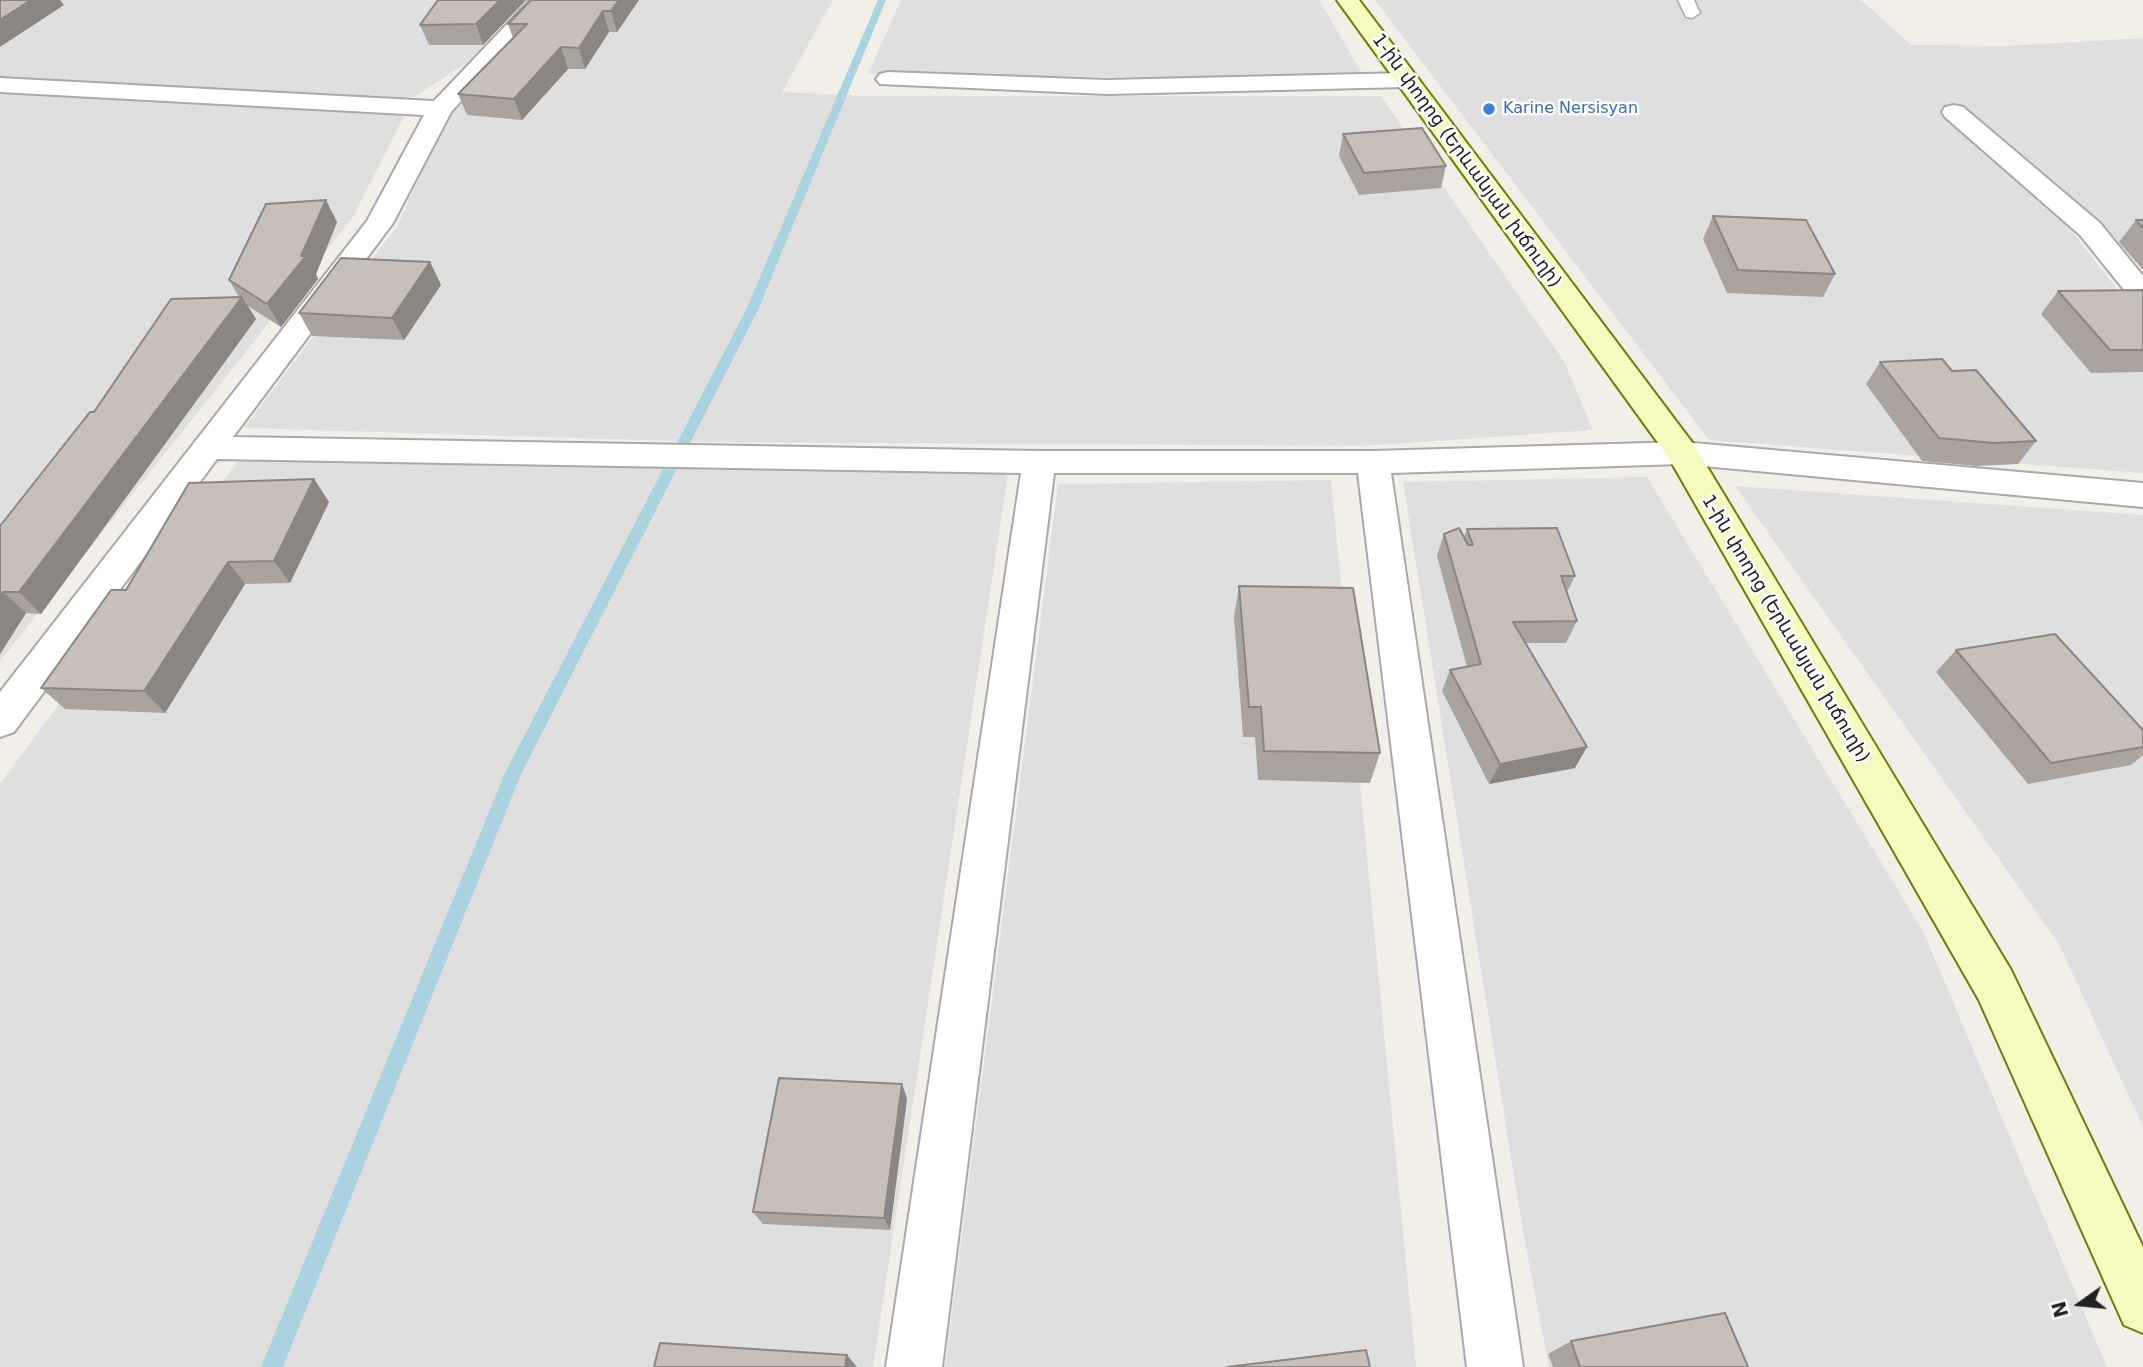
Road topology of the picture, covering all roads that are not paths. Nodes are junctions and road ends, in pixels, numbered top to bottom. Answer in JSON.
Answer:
{"nodes":[{"id":1,"x":542,"y":0,"type":"edge"},
{"id":2,"x":1348,"y":0,"type":"edge"},
{"id":3,"x":888,"y":79,"type":"dead end"},
{"id":4,"x":1406,"y":80,"type":"junction"},
{"id":5,"x":0,"y":85,"type":"edge"},
{"id":6,"x":440,"y":109,"type":"junction"},
{"id":7,"x":1954,"y":112,"type":"dead end"},
{"id":8,"x":2143,"y":295,"type":"edge"},
{"id":9,"x":210,"y":448,"type":"junction"},
{"id":10,"x":1682,"y":453,"type":"junction"},
{"id":11,"x":1039,"y":462,"type":"junction"},
{"id":12,"x":1373,"y":462,"type":"junction"},
{"id":13,"x":2143,"y":495,"type":"edge"},
{"id":14,"x":0,"y":721,"type":"edge"},
{"id":15,"x":2143,"y":1306,"type":"edge"},
{"id":16,"x":914,"y":1367,"type":"edge"},
{"id":17,"x":1494,"y":1367,"type":"edge"}],
"edges":[{"from":1,"to":6,"type":"street"},
{"from":2,"to":4,"type":"main road","name":"1-ին փողոց (Երևանյան խճուղի)"},
{"from":3,"to":4,"type":"street"},
{"from":4,"to":10,"type":"main road","name":"1-ին փողոց (Երևանյան խճուղի)"},
{"from":5,"to":6,"type":"street"},
{"from":6,"to":9,"type":"street"},
{"from":7,"to":8,"type":"street"},
{"from":9,"to":11,"type":"street"},
{"from":9,"to":14,"type":"street"},
{"from":10,"to":12,"type":"street"},
{"from":10,"to":13,"type":"street"},
{"from":10,"to":15,"type":"main road","name":"1-ին փողոց (Երևանյան խճուղի)"},
{"from":11,"to":12,"type":"street"},
{"from":11,"to":16,"type":"street"},
{"from":12,"to":17,"type":"street"}]}
